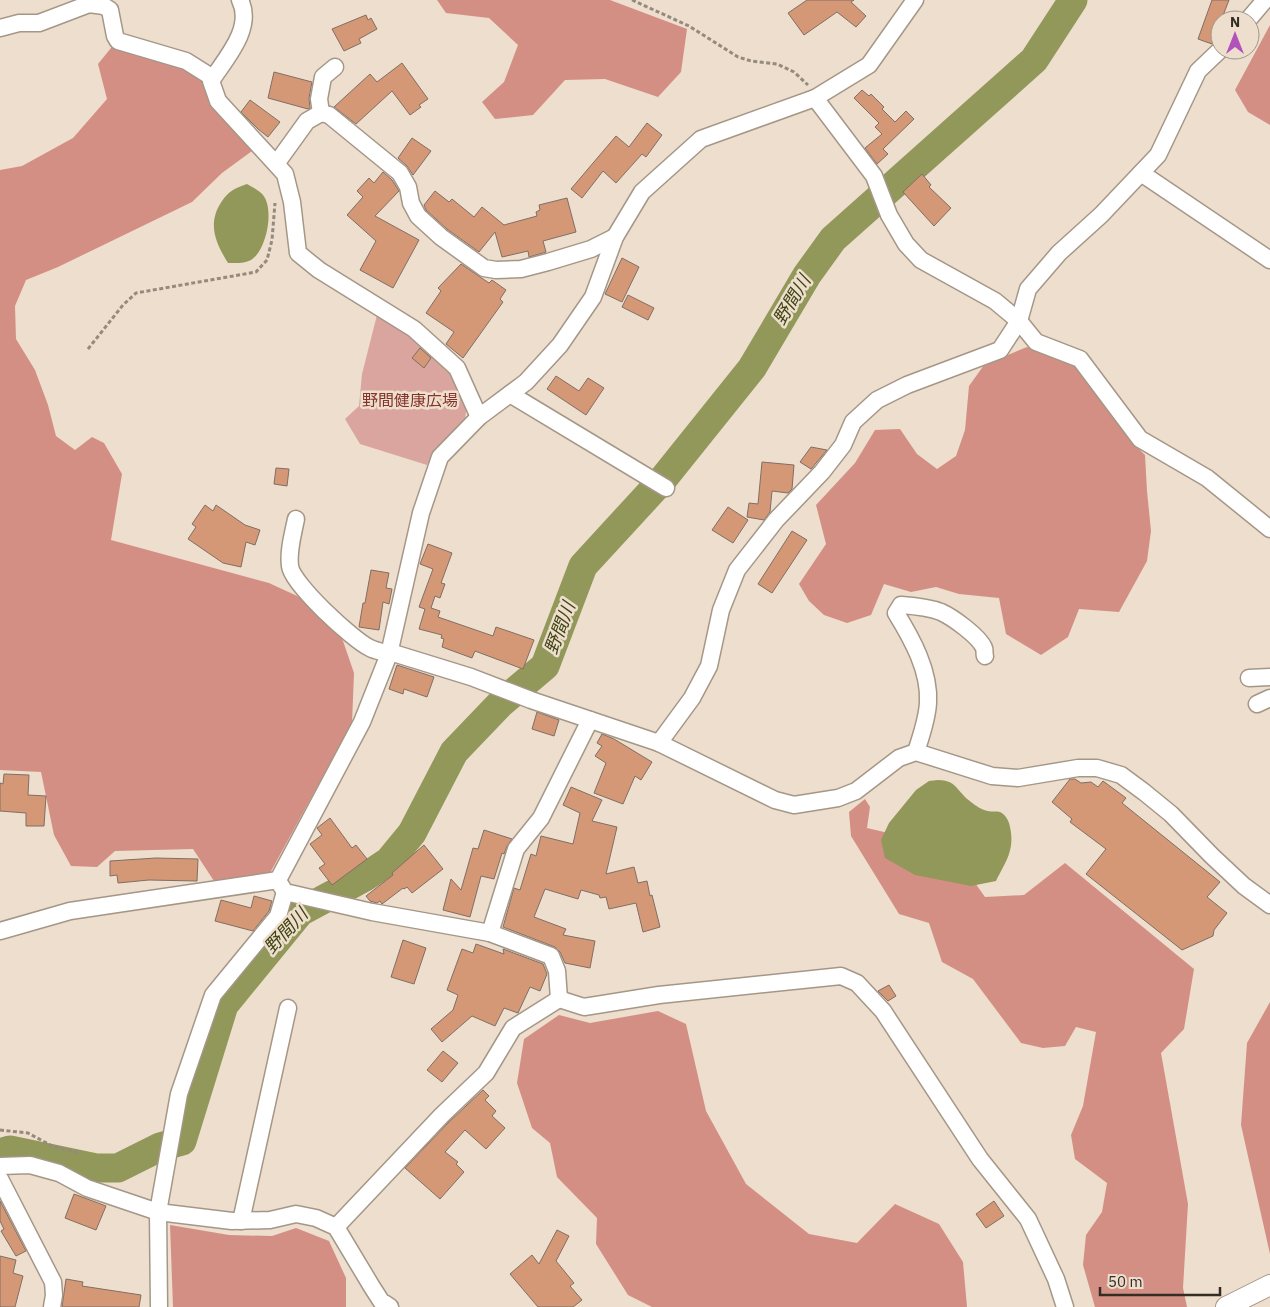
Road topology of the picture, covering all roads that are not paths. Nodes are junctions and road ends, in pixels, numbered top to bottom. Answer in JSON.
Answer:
{"nodes":[{"id":1,"x":240,"y":0,"type":"edge"},
{"id":2,"x":914,"y":0,"type":"edge"},
{"id":3,"x":1265,"y":0,"type":"edge"},
{"id":4,"x":1256,"y":10,"type":"edge"},
{"id":5,"x":0,"y":28,"type":"edge"},
{"id":6,"x":1210,"y":60,"type":"edge"},
{"id":7,"x":335,"y":67,"type":"dead end"},
{"id":8,"x":213,"y":78,"type":"junction"},
{"id":9,"x":815,"y":98,"type":"junction"},
{"id":10,"x":321,"y":113,"type":"junction"},
{"id":11,"x":276,"y":164,"type":"junction"},
{"id":12,"x":1141,"y":173,"type":"junction"},
{"id":13,"x":616,"y":237,"type":"junction"},
{"id":14,"x":1270,"y":260,"type":"edge"},
{"id":15,"x":1019,"y":321,"type":"junction"},
{"id":16,"x":510,"y":394,"type":"junction"},
{"id":17,"x":479,"y":417,"type":"junction"},
{"id":18,"x":666,"y":488,"type":"dead end"},
{"id":19,"x":296,"y":519,"type":"dead end"},
{"id":20,"x":1270,"y":529,"type":"edge"},
{"id":21,"x":389,"y":653,"type":"junction"},
{"id":22,"x":985,"y":656,"type":"dead end"},
{"id":23,"x":1270,"y":677,"type":"edge"},
{"id":24,"x":1248,"y":678,"type":"dead end"},
{"id":25,"x":590,"y":720,"type":"junction"},
{"id":26,"x":660,"y":743,"type":"junction"},
{"id":27,"x":916,"y":752,"type":"junction"},
{"id":28,"x":282,"y":886,"type":"junction"},
{"id":29,"x":1270,"y":905,"type":"edge"},
{"id":30,"x":0,"y":931,"type":"edge"},
{"id":31,"x":490,"y":933,"type":"junction"},
{"id":32,"x":560,"y":998,"type":"junction"},
{"id":33,"x":288,"y":1008,"type":"dead end"},
{"id":34,"x":0,"y":1166,"type":"edge"},
{"id":35,"x":0,"y":1179,"type":"edge"},
{"id":36,"x":158,"y":1212,"type":"junction"},
{"id":37,"x":241,"y":1221,"type":"junction"},
{"id":38,"x":336,"y":1227,"type":"junction"},
{"id":39,"x":1270,"y":1285,"type":"edge"},
{"id":40,"x":52,"y":1307,"type":"edge"},
{"id":41,"x":159,"y":1307,"type":"edge"},
{"id":42,"x":390,"y":1307,"type":"edge"},
{"id":43,"x":1066,"y":1307,"type":"edge"},
{"id":44,"x":1226,"y":1307,"type":"edge"}],
"edges":[{"from":1,"to":8,"type":"street"},
{"from":2,"to":9,"type":"street"},
{"from":3,"to":4,"type":"street"},
{"from":5,"to":8,"type":"street"},
{"from":6,"to":12,"type":"street"},
{"from":7,"to":10,"type":"street"},
{"from":8,"to":11,"type":"street"},
{"from":9,"to":13,"type":"street"},
{"from":9,"to":15,"type":"street"},
{"from":10,"to":11,"type":"street"},
{"from":10,"to":13,"type":"street"},
{"from":11,"to":17,"type":"street"},
{"from":12,"to":14,"type":"street"},
{"from":12,"to":15,"type":"street"},
{"from":13,"to":16,"type":"street"},
{"from":15,"to":20,"type":"street"},
{"from":15,"to":26,"type":"street"},
{"from":16,"to":17,"type":"street"},
{"from":16,"to":18,"type":"street"},
{"from":17,"to":21,"type":"street"},
{"from":19,"to":21,"type":"street"},
{"from":21,"to":25,"type":"street"},
{"from":21,"to":28,"type":"street"},
{"from":22,"to":27,"type":"street"},
{"from":23,"to":24,"type":"street"},
{"from":25,"to":26,"type":"street"},
{"from":25,"to":31,"type":"street"},
{"from":26,"to":27,"type":"street"},
{"from":27,"to":29,"type":"street"},
{"from":28,"to":30,"type":"street"},
{"from":28,"to":31,"type":"street"},
{"from":28,"to":36,"type":"street"},
{"from":31,"to":32,"type":"street"},
{"from":32,"to":38,"type":"street"},
{"from":32,"to":43,"type":"street"},
{"from":33,"to":37,"type":"street"},
{"from":34,"to":36,"type":"street"},
{"from":35,"to":40,"type":"street"},
{"from":36,"to":37,"type":"street"},
{"from":36,"to":41,"type":"street"},
{"from":37,"to":38,"type":"street"},
{"from":38,"to":42,"type":"street"},
{"from":39,"to":44,"type":"street"}]}
